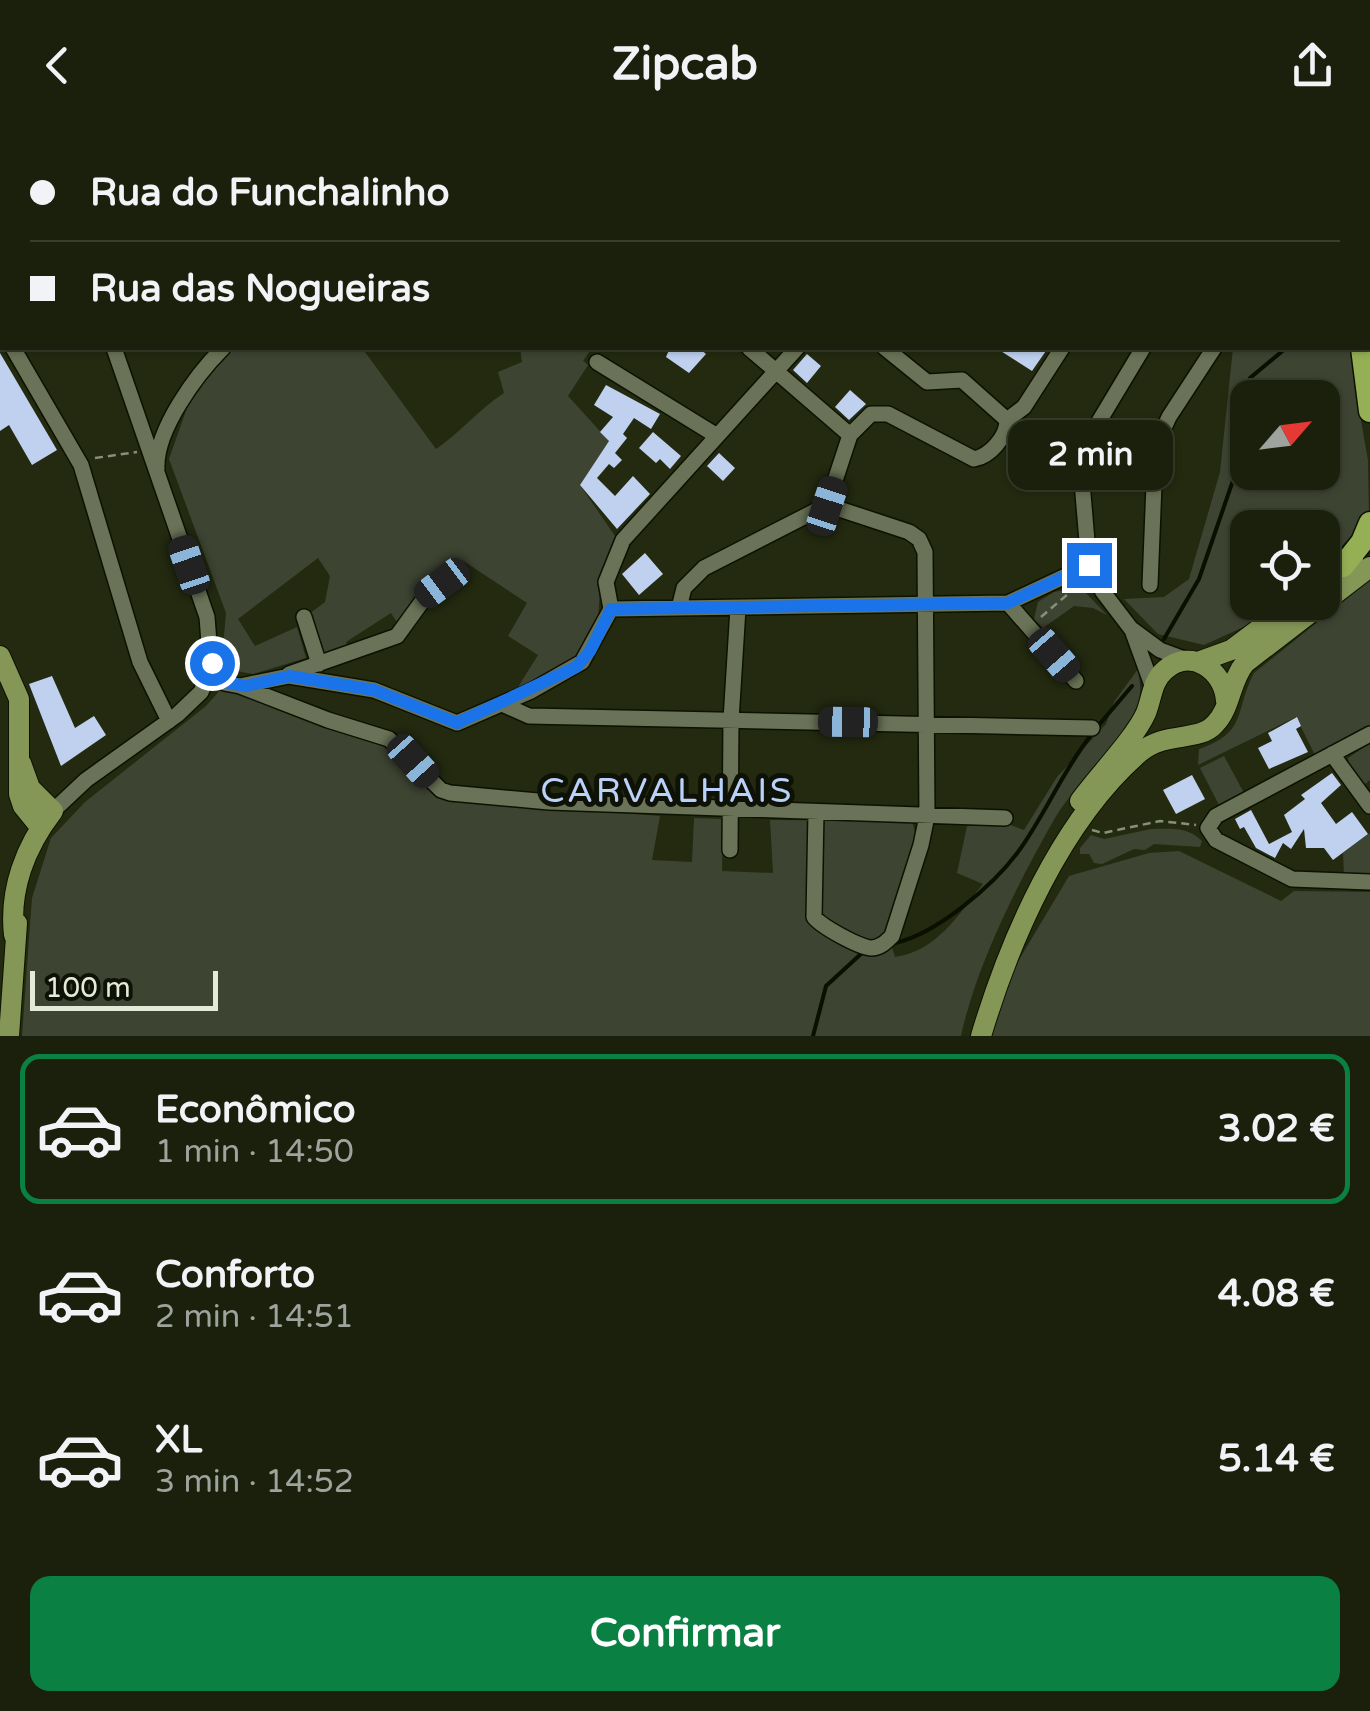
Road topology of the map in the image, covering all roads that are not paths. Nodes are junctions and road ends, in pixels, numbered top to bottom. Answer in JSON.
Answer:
{"nodes":[{"id":1,"x":14,"y":350,"type":"edge"},
{"id":2,"x":115,"y":350,"type":"edge"},
{"id":3,"x":221,"y":350,"type":"edge"},
{"id":4,"x":751,"y":350,"type":"edge"},
{"id":5,"x":794,"y":350,"type":"edge"},
{"id":6,"x":887,"y":350,"type":"edge"},
{"id":7,"x":1061,"y":350,"type":"edge"},
{"id":8,"x":1143,"y":350,"type":"edge"},
{"id":9,"x":1213,"y":350,"type":"edge"},
{"id":10,"x":1365,"y":359,"type":"edge"},
{"id":11,"x":596,"y":362,"type":"dead end"},
{"id":12,"x":776,"y":371,"type":"junction"},
{"id":13,"x":1370,"y":411,"type":"edge"},
{"id":14,"x":1007,"y":420,"type":"junction"},
{"id":15,"x":717,"y":436,"type":"junction"},
{"id":16,"x":850,"y":436,"type":"junction"},
{"id":17,"x":152,"y":438,"type":"junction"},
{"id":18,"x":827,"y":506,"type":"junction"},
{"id":19,"x":1370,"y":522,"type":"edge"},
{"id":20,"x":1370,"y":545,"type":"edge"},
{"id":21,"x":1089,"y":565,"type":"junction"},
{"id":22,"x":1343,"y":566,"type":"junction"},
{"id":23,"x":1370,"y":567,"type":"edge"},
{"id":24,"x":1340,"y":568,"type":"edge"},
{"id":25,"x":459,"y":571,"type":"dead end"},
{"id":26,"x":1150,"y":586,"type":"dead end"},
{"id":27,"x":1008,"y":603,"type":"junction"},
{"id":28,"x":926,"y":605,"type":"junction"},
{"id":29,"x":679,"y":608,"type":"junction"},
{"id":30,"x":738,"y":608,"type":"junction"},
{"id":31,"x":611,"y":609,"type":"junction"},
{"id":32,"x":304,"y":616,"type":"dead end"},
{"id":33,"x":1271,"y":620,"type":"edge"},
{"id":34,"x":1132,"y":630,"type":"junction"},
{"id":35,"x":0,"y":656,"type":"edge"},
{"id":36,"x":1194,"y":662,"type":"junction"},
{"id":37,"x":212,"y":663,"type":"junction"},
{"id":38,"x":319,"y":664,"type":"junction"},
{"id":39,"x":281,"y":677,"type":"junction"},
{"id":40,"x":1076,"y":680,"type":"dead end"},
{"id":41,"x":205,"y":684,"type":"junction"},
{"id":42,"x":232,"y":684,"type":"junction"},
{"id":43,"x":1152,"y":692,"type":"junction"},
{"id":44,"x":1226,"y":703,"type":"junction"},
{"id":45,"x":502,"y":704,"type":"junction"},
{"id":46,"x":731,"y":720,"type":"junction"},
{"id":47,"x":169,"y":721,"type":"junction"},
{"id":48,"x":926,"y":724,"type":"junction"},
{"id":49,"x":1092,"y":728,"type":"dead end"},
{"id":50,"x":1180,"y":734,"type":"junction"},
{"id":51,"x":1370,"y":734,"type":"edge"},
{"id":52,"x":1332,"y":754,"type":"junction"},
{"id":53,"x":1370,"y":806,"type":"edge"},
{"id":54,"x":730,"y":810,"type":"junction"},
{"id":55,"x":816,"y":812,"type":"junction"},
{"id":56,"x":927,"y":816,"type":"junction"},
{"id":57,"x":1005,"y":818,"type":"dead end"},
{"id":58,"x":47,"y":819,"type":"junction"},
{"id":59,"x":730,"y":850,"type":"dead end"},
{"id":60,"x":1370,"y":882,"type":"edge"},
{"id":61,"x":9,"y":1036,"type":"edge"},
{"id":62,"x":973,"y":1036,"type":"edge"},
{"id":63,"x":981,"y":1036,"type":"edge"}],
"edges":[{"from":1,"to":47,"type":"street"},
{"from":2,"to":17,"type":"street"},
{"from":3,"to":17,"type":"street"},
{"from":4,"to":12,"type":"street"},
{"from":5,"to":12,"type":"street"},
{"from":6,"to":14,"type":"street"},
{"from":7,"to":14,"type":"street"},
{"from":8,"to":21,"type":"street"},
{"from":9,"to":26,"type":"street"},
{"from":10,"to":13,"type":"highway"},
{"from":11,"to":15,"type":"street"},
{"from":12,"to":15,"type":"street"},
{"from":12,"to":16,"type":"street"},
{"from":14,"to":16,"type":"street"},
{"from":15,"to":31,"type":"street"},
{"from":16,"to":18,"type":"street"},
{"from":17,"to":37,"type":"street"},
{"from":18,"to":28,"type":"street"},
{"from":18,"to":29,"type":"street"},
{"from":19,"to":22,"type":"highway"},
{"from":20,"to":22,"type":"main road"},
{"from":21,"to":27,"type":"street"},
{"from":21,"to":34,"type":"street"},
{"from":22,"to":24,"type":"main road"},
{"from":23,"to":44,"type":"main road"},
{"from":25,"to":38,"type":"street"},
{"from":27,"to":28,"type":"street"},
{"from":27,"to":40,"type":"street"},
{"from":28,"to":30,"type":"street"},
{"from":28,"to":48,"type":"street"},
{"from":29,"to":30,"type":"street"},
{"from":29,"to":31,"type":"street"},
{"from":30,"to":46,"type":"street"},
{"from":31,"to":45,"type":"street"},
{"from":32,"to":38,"type":"street"},
{"from":33,"to":36,"type":"main road"},
{"from":34,"to":36,"type":"street"},
{"from":34,"to":43,"type":"street"},
{"from":35,"to":58,"type":"main road"},
{"from":36,"to":43,"type":"main road"},
{"from":36,"to":44,"type":"main road"},
{"from":37,"to":41,"type":"street"},
{"from":37,"to":42,"type":"street"},
{"from":38,"to":39,"type":"street"},
{"from":39,"to":42,"type":"street"},
{"from":39,"to":45,"type":"street"},
{"from":41,"to":42,"type":"street"},
{"from":41,"to":47,"type":"street"},
{"from":42,"to":54,"type":"street"},
{"from":43,"to":50,"type":"main road"},
{"from":43,"to":62,"type":"main road"},
{"from":44,"to":50,"type":"main road"},
{"from":45,"to":46,"type":"street"},
{"from":46,"to":48,"type":"street"},
{"from":46,"to":54,"type":"street"},
{"from":47,"to":58,"type":"street"},
{"from":48,"to":49,"type":"street"},
{"from":48,"to":56,"type":"street"},
{"from":50,"to":63,"type":"main road"},
{"from":51,"to":52,"type":"street"},
{"from":52,"to":53,"type":"street"},
{"from":52,"to":60,"type":"street"},
{"from":54,"to":55,"type":"street"},
{"from":54,"to":59,"type":"street"},
{"from":55,"to":56,"type":"street"},
{"from":55,"to":56,"type":"street"},
{"from":56,"to":57,"type":"street"},
{"from":58,"to":61,"type":"main road"}]}
